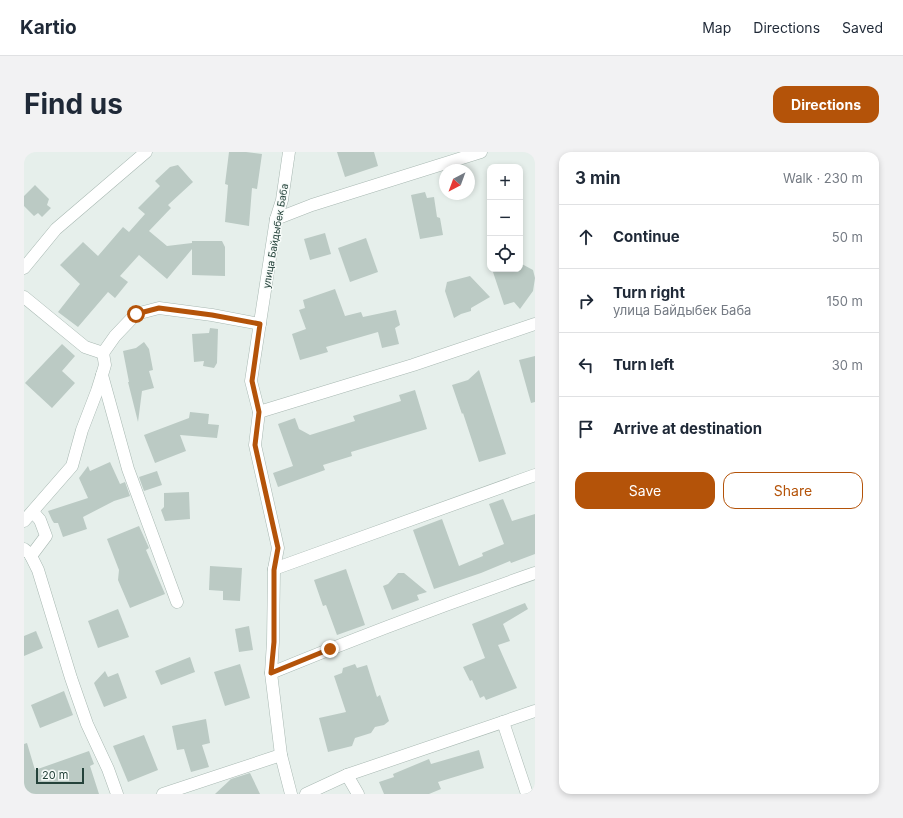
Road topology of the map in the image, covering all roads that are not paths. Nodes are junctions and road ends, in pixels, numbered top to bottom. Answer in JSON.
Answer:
{"nodes":[{"id":1,"x":146,"y":152,"type":"edge"},
{"id":2,"x":289,"y":152,"type":"edge"},
{"id":3,"x":481,"y":152,"type":"edge"},
{"id":4,"x":276,"y":220,"type":"junction"},
{"id":5,"x":24,"y":268,"type":"edge"},
{"id":6,"x":24,"y":297,"type":"edge"},
{"id":7,"x":260,"y":324,"type":"junction"},
{"id":8,"x":535,"y":324,"type":"edge"},
{"id":9,"x":103,"y":353,"type":"junction"},
{"id":10,"x":102,"y":375,"type":"junction"},
{"id":11,"x":259,"y":412,"type":"junction"},
{"id":12,"x":535,"y":475,"type":"edge"},
{"id":13,"x":33,"y":512,"type":"junction"},
{"id":14,"x":24,"y":521,"type":"edge"},
{"id":15,"x":27,"y":552,"type":"edge"},
{"id":16,"x":274,"y":570,"type":"junction"},
{"id":17,"x":535,"y":572,"type":"edge"},
{"id":18,"x":177,"y":602,"type":"dead end"},
{"id":19,"x":271,"y":673,"type":"junction"},
{"id":20,"x":535,"y":711,"type":"edge"},
{"id":21,"x":503,"y":722,"type":"junction"},
{"id":22,"x":281,"y":755,"type":"junction"},
{"id":23,"x":347,"y":775,"type":"junction"},
{"id":24,"x":117,"y":794,"type":"edge"},
{"id":25,"x":163,"y":794,"type":"edge"},
{"id":26,"x":291,"y":794,"type":"edge"},
{"id":27,"x":306,"y":794,"type":"edge"},
{"id":28,"x":358,"y":794,"type":"edge"},
{"id":29,"x":527,"y":794,"type":"edge"}],
"edges":[{"from":1,"to":5,"type":"street"},
{"from":2,"to":4,"type":"street","name":"улица Байдыбек Баба"},
{"from":3,"to":4,"type":"street"},
{"from":4,"to":7,"type":"street","name":"улица Байдыбек Баба"},
{"from":6,"to":9,"type":"street"},
{"from":7,"to":9,"type":"street"},
{"from":7,"to":11,"type":"street","name":"улица Байдыбек Баба"},
{"from":8,"to":11,"type":"street"},
{"from":9,"to":10,"type":"street"},
{"from":10,"to":13,"type":"street"},
{"from":10,"to":18,"type":"street"},
{"from":11,"to":16,"type":"street","name":"улица Байдыбек Баба"},
{"from":12,"to":16,"type":"street"},
{"from":13,"to":14,"type":"street"},
{"from":13,"to":15,"type":"street"},
{"from":15,"to":24,"type":"street"},
{"from":16,"to":19,"type":"street","name":"улица Байдыбек Баба"},
{"from":17,"to":19,"type":"street"},
{"from":19,"to":22,"type":"street","name":"улица Байдыбек Баба"},
{"from":20,"to":21,"type":"street"},
{"from":21,"to":23,"type":"street"},
{"from":21,"to":29,"type":"street"},
{"from":22,"to":25,"type":"street"},
{"from":22,"to":26,"type":"street","name":"улица Байдыбек Баба"},
{"from":23,"to":27,"type":"street"},
{"from":23,"to":28,"type":"street"}]}
